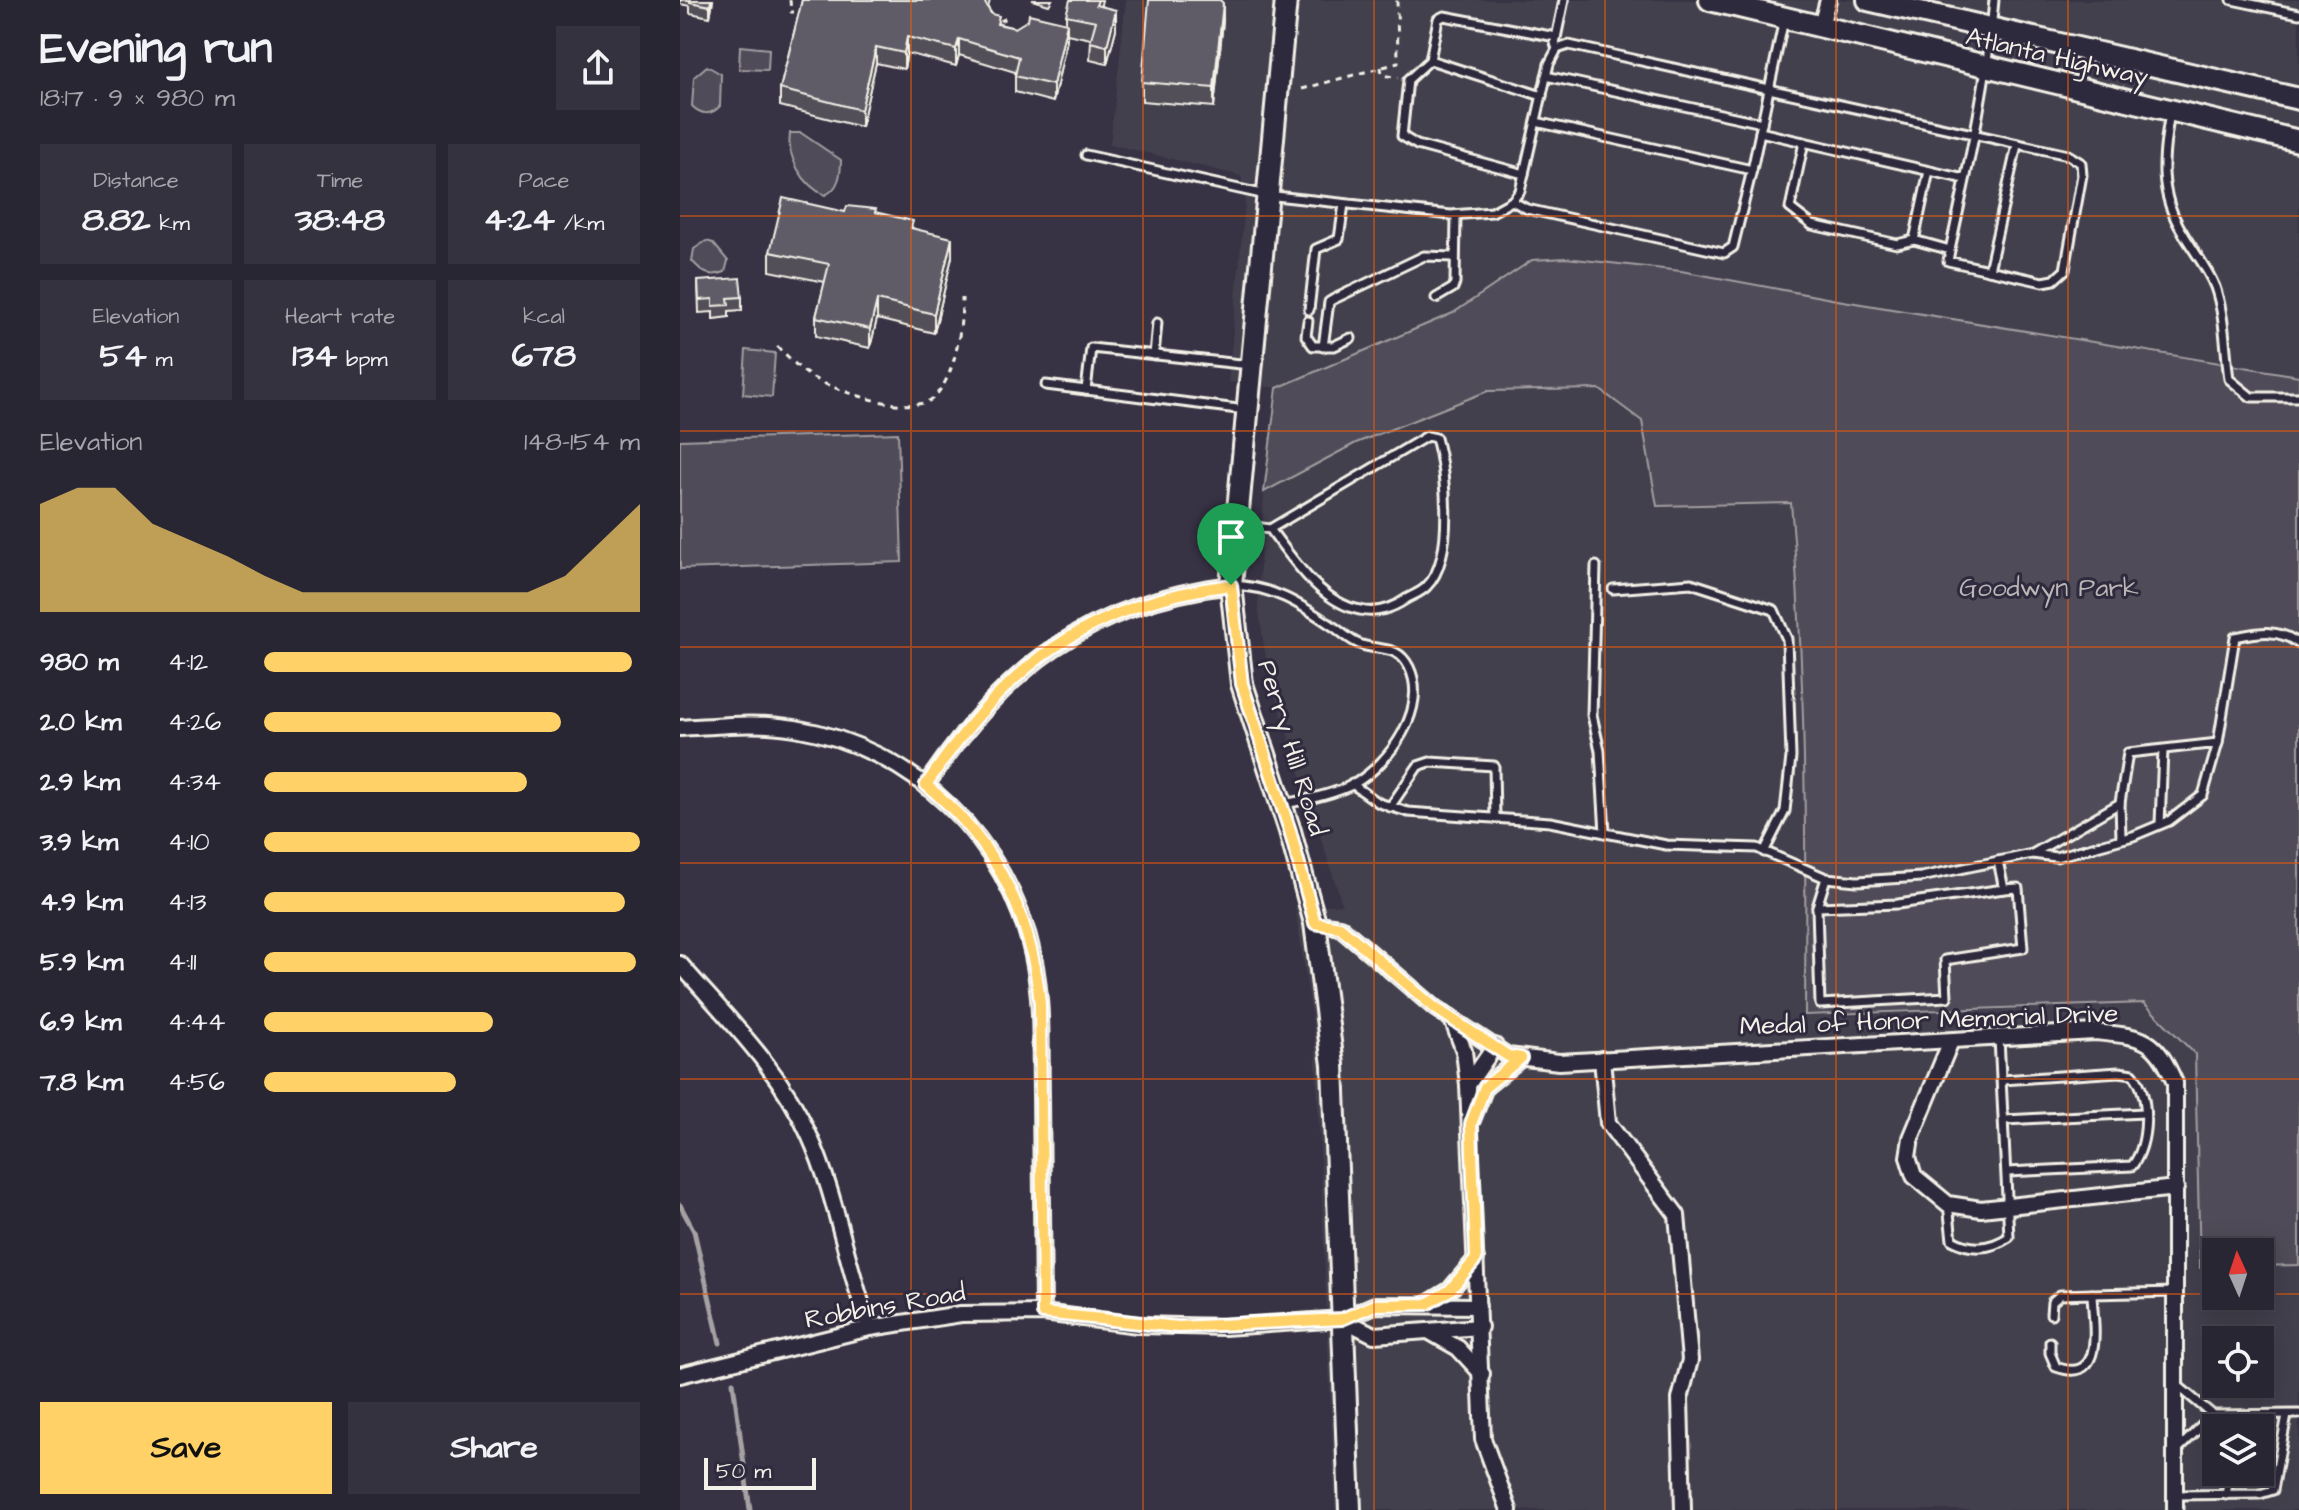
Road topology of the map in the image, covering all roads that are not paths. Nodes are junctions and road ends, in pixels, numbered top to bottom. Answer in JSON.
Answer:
{"nodes":[{"id":1,"x":1286,"y":0,"type":"edge"},
{"id":2,"x":1564,"y":0,"type":"edge"},
{"id":3,"x":1710,"y":0,"type":"edge"},
{"id":4,"x":1828,"y":0,"type":"edge"},
{"id":5,"x":1868,"y":0,"type":"edge"},
{"id":6,"x":1994,"y":0,"type":"edge"},
{"id":7,"x":2232,"y":0,"type":"edge"},
{"id":8,"x":2299,"y":14,"type":"edge"},
{"id":9,"x":1785,"y":18,"type":"junction"},
{"id":10,"x":1821,"y":26,"type":"junction"},
{"id":11,"x":1991,"y":28,"type":"junction"},
{"id":12,"x":1556,"y":37,"type":"junction"},
{"id":13,"x":1557,"y":49,"type":"junction"},
{"id":14,"x":1430,"y":60,"type":"junction"},
{"id":15,"x":1986,"y":68,"type":"junction"},
{"id":16,"x":1546,"y":76,"type":"junction"},
{"id":17,"x":1769,"y":90,"type":"junction"},
{"id":18,"x":1542,"y":96,"type":"junction"},
{"id":19,"x":2299,"y":99,"type":"edge"},
{"id":20,"x":2171,"y":111,"type":"junction"},
{"id":21,"x":1536,"y":122,"type":"junction"},
{"id":22,"x":1761,"y":127,"type":"junction"},
{"id":23,"x":1974,"y":135,"type":"junction"},
{"id":24,"x":2299,"y":141,"type":"edge"},
{"id":25,"x":1804,"y":142,"type":"junction"},
{"id":26,"x":2017,"y":145,"type":"junction"},
{"id":27,"x":1086,"y":155,"type":"dead end"},
{"id":28,"x":1752,"y":170,"type":"junction"},
{"id":29,"x":1929,"y":171,"type":"junction"},
{"id":30,"x":1524,"y":174,"type":"junction"},
{"id":31,"x":1965,"y":179,"type":"junction"},
{"id":32,"x":1266,"y":195,"type":"junction"},
{"id":33,"x":1512,"y":201,"type":"junction"},
{"id":34,"x":1344,"y":204,"type":"junction"},
{"id":35,"x":1456,"y":215,"type":"junction"},
{"id":36,"x":1914,"y":240,"type":"junction"},
{"id":37,"x":1950,"y":250,"type":"junction"},
{"id":38,"x":1454,"y":257,"type":"junction"},
{"id":39,"x":1989,"y":270,"type":"junction"},
{"id":40,"x":1436,"y":298,"type":"dead end"},
{"id":41,"x":1309,"y":310,"type":"dead end"},
{"id":42,"x":1308,"y":321,"type":"dead end"},
{"id":43,"x":1157,"y":323,"type":"dead end"},
{"id":44,"x":1351,"y":338,"type":"dead end"},
{"id":45,"x":1323,"y":347,"type":"junction"},
{"id":46,"x":1154,"y":355,"type":"junction"},
{"id":47,"x":1253,"y":366,"type":"junction"},
{"id":48,"x":1046,"y":385,"type":"dead end"},
{"id":49,"x":1086,"y":390,"type":"junction"},
{"id":50,"x":2299,"y":397,"type":"edge"},
{"id":51,"x":1249,"y":410,"type":"junction"},
{"id":52,"x":1238,"y":525,"type":"junction"},
{"id":53,"x":1270,"y":529,"type":"junction"},
{"id":54,"x":1596,"y":566,"type":"dead end"},
{"id":55,"x":1231,"y":585,"type":"junction"},
{"id":56,"x":1613,"y":589,"type":"dead end"},
{"id":57,"x":2299,"y":644,"type":"edge"},
{"id":58,"x":680,"y":728,"type":"edge"},
{"id":59,"x":2218,"y":743,"type":"junction"},
{"id":60,"x":2163,"y":750,"type":"junction"},
{"id":61,"x":1352,"y":784,"type":"junction"},
{"id":62,"x":926,"y":785,"type":"junction"},
{"id":63,"x":2120,"y":803,"type":"junction"},
{"id":64,"x":1281,"y":804,"type":"junction"},
{"id":65,"x":1390,"y":807,"type":"junction"},
{"id":66,"x":1495,"y":818,"type":"junction"},
{"id":67,"x":2160,"y":824,"type":"junction"},
{"id":68,"x":1605,"y":833,"type":"junction"},
{"id":69,"x":2121,"y":838,"type":"junction"},
{"id":70,"x":1764,"y":852,"type":"junction"},
{"id":71,"x":2032,"y":854,"type":"junction"},
{"id":72,"x":1998,"y":861,"type":"junction"},
{"id":73,"x":1826,"y":878,"type":"junction"},
{"id":74,"x":2004,"y":889,"type":"junction"},
{"id":75,"x":1817,"y":907,"type":"junction"},
{"id":76,"x":1315,"y":923,"type":"junction"},
{"id":77,"x":680,"y":964,"type":"edge"},
{"id":78,"x":1453,"y":1021,"type":"junction"},
{"id":79,"x":1999,"y":1038,"type":"junction"},
{"id":80,"x":1951,"y":1041,"type":"junction"},
{"id":81,"x":1495,"y":1046,"type":"junction"},
{"id":82,"x":1521,"y":1058,"type":"junction"},
{"id":83,"x":1602,"y":1059,"type":"junction"},
{"id":84,"x":2002,"y":1080,"type":"junction"},
{"id":85,"x":1468,"y":1085,"type":"junction"},
{"id":86,"x":2144,"y":1113,"type":"junction"},
{"id":87,"x":2005,"y":1120,"type":"junction"},
{"id":88,"x":1471,"y":1124,"type":"junction"},
{"id":89,"x":2008,"y":1172,"type":"junction"},
{"id":90,"x":2176,"y":1188,"type":"junction"},
{"id":91,"x":1948,"y":1204,"type":"junction"},
{"id":92,"x":2010,"y":1206,"type":"junction"},
{"id":93,"x":1476,"y":1259,"type":"junction"},
{"id":94,"x":2176,"y":1292,"type":"junction"},
{"id":95,"x":2092,"y":1294,"type":"junction"},
{"id":96,"x":1427,"y":1304,"type":"junction"},
{"id":97,"x":1478,"y":1306,"type":"junction"},
{"id":98,"x":1043,"y":1313,"type":"junction"},
{"id":99,"x":2051,"y":1314,"type":"dead end"},
{"id":100,"x":1342,"y":1319,"type":"junction"},
{"id":101,"x":1480,"y":1327,"type":"junction"},
{"id":102,"x":870,"y":1328,"type":"junction"},
{"id":103,"x":1430,"y":1332,"type":"junction"},
{"id":104,"x":2050,"y":1342,"type":"dead end"},
{"id":105,"x":1482,"y":1374,"type":"junction"},
{"id":106,"x":680,"y":1375,"type":"edge"},
{"id":107,"x":2176,"y":1383,"type":"junction"},
{"id":108,"x":2212,"y":1414,"type":"edge"},
{"id":109,"x":2299,"y":1414,"type":"edge"},
{"id":110,"x":2274,"y":1415,"type":"edge"},
{"id":111,"x":2287,"y":1415,"type":"junction"},
{"id":112,"x":2202,"y":1426,"type":"edge"},
{"id":113,"x":2176,"y":1451,"type":"junction"},
{"id":114,"x":2228,"y":1486,"type":"edge"},
{"id":115,"x":2226,"y":1495,"type":"junction"},
{"id":116,"x":2175,"y":1502,"type":"edge"},
{"id":117,"x":1350,"y":1510,"type":"edge"},
{"id":118,"x":1509,"y":1510,"type":"edge"},
{"id":119,"x":1683,"y":1510,"type":"edge"}],
"edges":[{"from":1,"to":32,"type":"main road","name":"Perry Hill Road"},
{"from":2,"to":12,"type":"lane"},
{"from":3,"to":9,"type":"main road","name":"Atlanta Highway"},
{"from":4,"to":10,"type":"street"},
{"from":5,"to":11,"type":"main road","name":"Atlanta Highway"},
{"from":6,"to":11,"type":"lane"},
{"from":7,"to":8,"type":"lane"},
{"from":9,"to":10,"type":"main road","name":"Atlanta Highway"},
{"from":9,"to":17,"type":"lane"},
{"from":10,"to":15,"type":"main road","name":"Atlanta Highway"},
{"from":11,"to":15,"type":"lane"},
{"from":11,"to":19,"type":"main road","name":"Atlanta Highway"},
{"from":12,"to":13,"type":"lane"},
{"from":12,"to":14,"type":"lane"},
{"from":13,"to":16,"type":"lane"},
{"from":13,"to":17,"type":"lane"},
{"from":14,"to":18,"type":"lane"},
{"from":14,"to":30,"type":"lane"},
{"from":15,"to":20,"type":"main road","name":"Atlanta Highway"},
{"from":15,"to":23,"type":"lane"},
{"from":16,"to":18,"type":"lane"},
{"from":16,"to":22,"type":"lane"},
{"from":17,"to":22,"type":"lane"},
{"from":17,"to":23,"type":"lane"},
{"from":18,"to":21,"type":"lane"},
{"from":20,"to":24,"type":"main road","name":"Atlanta Highway"},
{"from":20,"to":50,"type":"lane"},
{"from":21,"to":28,"type":"lane"},
{"from":21,"to":30,"type":"lane"},
{"from":22,"to":25,"type":"lane"},
{"from":22,"to":28,"type":"lane"},
{"from":23,"to":26,"type":"lane"},
{"from":23,"to":31,"type":"lane"},
{"from":25,"to":29,"type":"lane"},
{"from":25,"to":36,"type":"lane"},
{"from":26,"to":39,"type":"lane"},
{"from":26,"to":39,"type":"lane"},
{"from":27,"to":32,"type":"lane"},
{"from":28,"to":33,"type":"lane"},
{"from":29,"to":31,"type":"lane"},
{"from":29,"to":36,"type":"lane"},
{"from":30,"to":33,"type":"lane"},
{"from":31,"to":37,"type":"lane"},
{"from":32,"to":34,"type":"lane"},
{"from":32,"to":47,"type":"main road","name":"Perry Hill Road"},
{"from":33,"to":35,"type":"lane"},
{"from":34,"to":35,"type":"lane"},
{"from":34,"to":41,"type":"lane"},
{"from":35,"to":38,"type":"lane"},
{"from":36,"to":37,"type":"lane"},
{"from":37,"to":39,"type":"lane"},
{"from":38,"to":40,"type":"lane"},
{"from":38,"to":45,"type":"lane"},
{"from":42,"to":45,"type":"lane"},
{"from":43,"to":46,"type":"lane"},
{"from":44,"to":45,"type":"lane"},
{"from":46,"to":47,"type":"lane"},
{"from":46,"to":49,"type":"lane"},
{"from":47,"to":51,"type":"main road","name":"Perry Hill Road"},
{"from":48,"to":49,"type":"lane"},
{"from":49,"to":51,"type":"lane"},
{"from":51,"to":52,"type":"main road","name":"Perry Hill Road"},
{"from":52,"to":53,"type":"lane"},
{"from":52,"to":55,"type":"main road","name":"Perry Hill Road"},
{"from":53,"to":53,"type":"lane"},
{"from":54,"to":68,"type":"lane"},
{"from":55,"to":61,"type":"lane"},
{"from":55,"to":62,"type":"street"},
{"from":55,"to":64,"type":"main road","name":"Perry Hill Road"},
{"from":56,"to":70,"type":"lane"},
{"from":57,"to":59,"type":"lane"},
{"from":58,"to":62,"type":"street"},
{"from":59,"to":60,"type":"lane"},
{"from":59,"to":67,"type":"lane"},
{"from":60,"to":63,"type":"lane"},
{"from":60,"to":67,"type":"lane"},
{"from":61,"to":64,"type":"lane"},
{"from":61,"to":65,"type":"lane"},
{"from":62,"to":98,"type":"street"},
{"from":63,"to":69,"type":"lane"},
{"from":63,"to":71,"type":"lane"},
{"from":64,"to":76,"type":"main road","name":"Perry Hill Road"},
{"from":65,"to":66,"type":"lane"},
{"from":65,"to":66,"type":"lane"},
{"from":66,"to":68,"type":"lane"},
{"from":67,"to":69,"type":"lane"},
{"from":68,"to":70,"type":"lane"},
{"from":69,"to":71,"type":"lane"},
{"from":70,"to":73,"type":"lane"},
{"from":71,"to":72,"type":"lane"},
{"from":72,"to":73,"type":"lane"},
{"from":72,"to":74,"type":"lane"},
{"from":73,"to":75,"type":"lane"},
{"from":74,"to":75,"type":"lane"},
{"from":74,"to":75,"type":"lane"},
{"from":76,"to":78,"type":"street","name":"Medal of Honor Memorial Drive"},
{"from":76,"to":100,"type":"main road","name":"Perry Hill Road"},
{"from":77,"to":102,"type":"street"},
{"from":78,"to":81,"type":"street","name":"Medal of Honor Memorial Drive"},
{"from":78,"to":85,"type":"street"},
{"from":79,"to":80,"type":"street","name":"Medal of Honor Memorial Drive"},
{"from":79,"to":84,"type":"lane"},
{"from":79,"to":90,"type":"street","name":"Medal of Honor Memorial Drive"},
{"from":80,"to":83,"type":"street","name":"Medal of Honor Memorial Drive"},
{"from":80,"to":91,"type":"street"},
{"from":81,"to":82,"type":"street","name":"Medal of Honor Memorial Drive"},
{"from":81,"to":85,"type":"street"},
{"from":82,"to":83,"type":"street","name":"Medal of Honor Memorial Drive"},
{"from":82,"to":88,"type":"street"},
{"from":83,"to":119,"type":"street"},
{"from":84,"to":86,"type":"lane"},
{"from":84,"to":87,"type":"lane"},
{"from":85,"to":88,"type":"street"},
{"from":86,"to":87,"type":"lane"},
{"from":86,"to":89,"type":"lane"},
{"from":87,"to":89,"type":"lane"},
{"from":88,"to":93,"type":"street"},
{"from":89,"to":92,"type":"lane"},
{"from":90,"to":92,"type":"street"},
{"from":90,"to":94,"type":"street","name":"Medal of Honor Memorial Drive"},
{"from":91,"to":92,"type":"street"},
{"from":91,"to":92,"type":"lane"},
{"from":93,"to":96,"type":"street"},
{"from":93,"to":97,"type":"street"},
{"from":94,"to":95,"type":"lane"},
{"from":94,"to":107,"type":"street","name":"Medal of Honor Memorial Drive"},
{"from":95,"to":99,"type":"lane"},
{"from":95,"to":104,"type":"lane"},
{"from":96,"to":97,"type":"street"},
{"from":96,"to":100,"type":"street"},
{"from":97,"to":101,"type":"street"},
{"from":98,"to":100,"type":"street","name":"Robbins Road"},
{"from":98,"to":102,"type":"street","name":"Robbins Road"},
{"from":100,"to":103,"type":"street"},
{"from":100,"to":117,"type":"main road","name":"Perry Hill Road"},
{"from":101,"to":103,"type":"street"},
{"from":101,"to":105,"type":"street"},
{"from":102,"to":106,"type":"street","name":"Robbins Road"},
{"from":103,"to":105,"type":"street"},
{"from":105,"to":118,"type":"street"},
{"from":107,"to":108,"type":"lane"},
{"from":107,"to":113,"type":"street","name":"Medal of Honor Memorial Drive"},
{"from":109,"to":111,"type":"lane"},
{"from":110,"to":111,"type":"lane"},
{"from":111,"to":115,"type":"lane"},
{"from":112,"to":113,"type":"lane"},
{"from":113,"to":116,"type":"street","name":"Medal of Honor Memorial Drive"},
{"from":114,"to":115,"type":"lane"},
{"from":115,"to":116,"type":"lane"}]}
